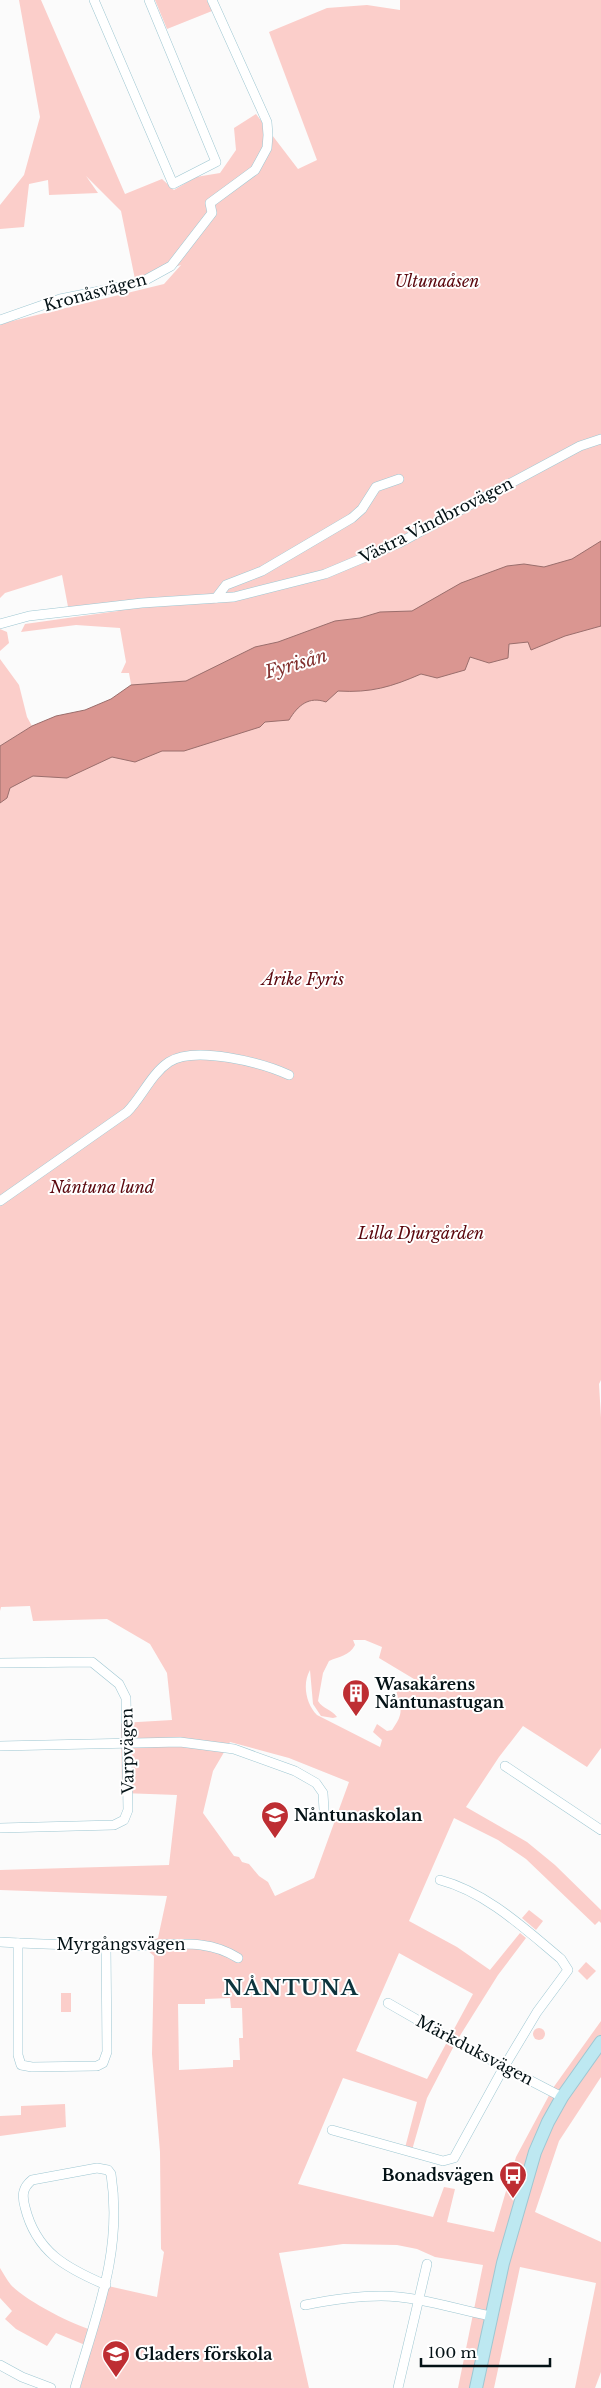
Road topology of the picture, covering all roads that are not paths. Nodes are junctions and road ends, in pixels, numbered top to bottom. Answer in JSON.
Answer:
{"nodes":[{"id":1,"x":94,"y":0,"type":"edge"},
{"id":2,"x":149,"y":0,"type":"edge"},
{"id":3,"x":212,"y":0,"type":"edge"},
{"id":4,"x":0,"y":320,"type":"edge"},
{"id":5,"x":601,"y":439,"type":"edge"},
{"id":6,"x":399,"y":479,"type":"dead end"},
{"id":7,"x":216,"y":598,"type":"junction"},
{"id":8,"x":0,"y":624,"type":"edge"},
{"id":9,"x":289,"y":1075,"type":"dead end"},
{"id":10,"x":0,"y":1201,"type":"edge"},
{"id":11,"x":0,"y":1663,"type":"edge"},
{"id":12,"x":128,"y":1742,"type":"junction"},
{"id":13,"x":0,"y":1746,"type":"edge"},
{"id":14,"x":506,"y":1766,"type":"dead end"},
{"id":15,"x":324,"y":1810,"type":"dead end"},
{"id":16,"x":0,"y":1828,"type":"edge"},
{"id":17,"x":601,"y":1830,"type":"edge"},
{"id":18,"x":440,"y":1880,"type":"dead end"},
{"id":19,"x":0,"y":1942,"type":"edge"},
{"id":20,"x":18,"y":1943,"type":"junction"},
{"id":21,"x":106,"y":1946,"type":"junction"},
{"id":22,"x":238,"y":1958,"type":"dead end"},
{"id":23,"x":388,"y":2003,"type":"dead end"},
{"id":24,"x":601,"y":2042,"type":"edge"},
{"id":25,"x":504,"y":2067,"type":"junction"},
{"id":26,"x":562,"y":2097,"type":"junction"},
{"id":27,"x":332,"y":2130,"type":"dead end"},
{"id":28,"x":427,"y":2264,"type":"dead end"},
{"id":29,"x":106,"y":2285,"type":"junction"},
{"id":30,"x":418,"y":2301,"type":"junction"},
{"id":31,"x":305,"y":2305,"type":"dead end"},
{"id":32,"x":490,"y":2316,"type":"junction"},
{"id":33,"x":0,"y":2365,"type":"edge"},
{"id":34,"x":51,"y":2388,"type":"edge"},
{"id":35,"x":75,"y":2388,"type":"edge"},
{"id":36,"x":398,"y":2388,"type":"edge"},
{"id":37,"x":476,"y":2388,"type":"edge"}],
"edges":[{"from":1,"to":2,"type":"street"},
{"from":3,"to":4,"type":"street","name":"Kronåsvägen"},
{"from":5,"to":7,"type":"street","name":"Västra Vindbrovägen"},
{"from":6,"to":7,"type":"street"},
{"from":7,"to":8,"type":"street","name":"Västra Vindbrovägen"},
{"from":9,"to":10,"type":"street"},
{"from":11,"to":12,"type":"street","name":"Varpvägen"},
{"from":12,"to":13,"type":"street"},
{"from":12,"to":15,"type":"street"},
{"from":12,"to":16,"type":"street","name":"Varpvägen"},
{"from":14,"to":17,"type":"street"},
{"from":18,"to":25,"type":"street"},
{"from":19,"to":20,"type":"street","name":"Myrgångsvägen"},
{"from":20,"to":21,"type":"street","name":"Myrgångsvägen"},
{"from":20,"to":21,"type":"street"},
{"from":21,"to":22,"type":"street","name":"Myrgångsvägen"},
{"from":23,"to":25,"type":"street","name":"Märkduksvägen"},
{"from":24,"to":26,"type":"street"},
{"from":25,"to":26,"type":"street","name":"Märkduksvägen"},
{"from":25,"to":27,"type":"street"},
{"from":26,"to":32,"type":"street"},
{"from":28,"to":30,"type":"street"},
{"from":29,"to":29,"type":"street"},
{"from":29,"to":35,"type":"street"},
{"from":30,"to":31,"type":"street"},
{"from":30,"to":32,"type":"street"},
{"from":30,"to":36,"type":"street"},
{"from":32,"to":37,"type":"street"},
{"from":33,"to":34,"type":"street"}]}
